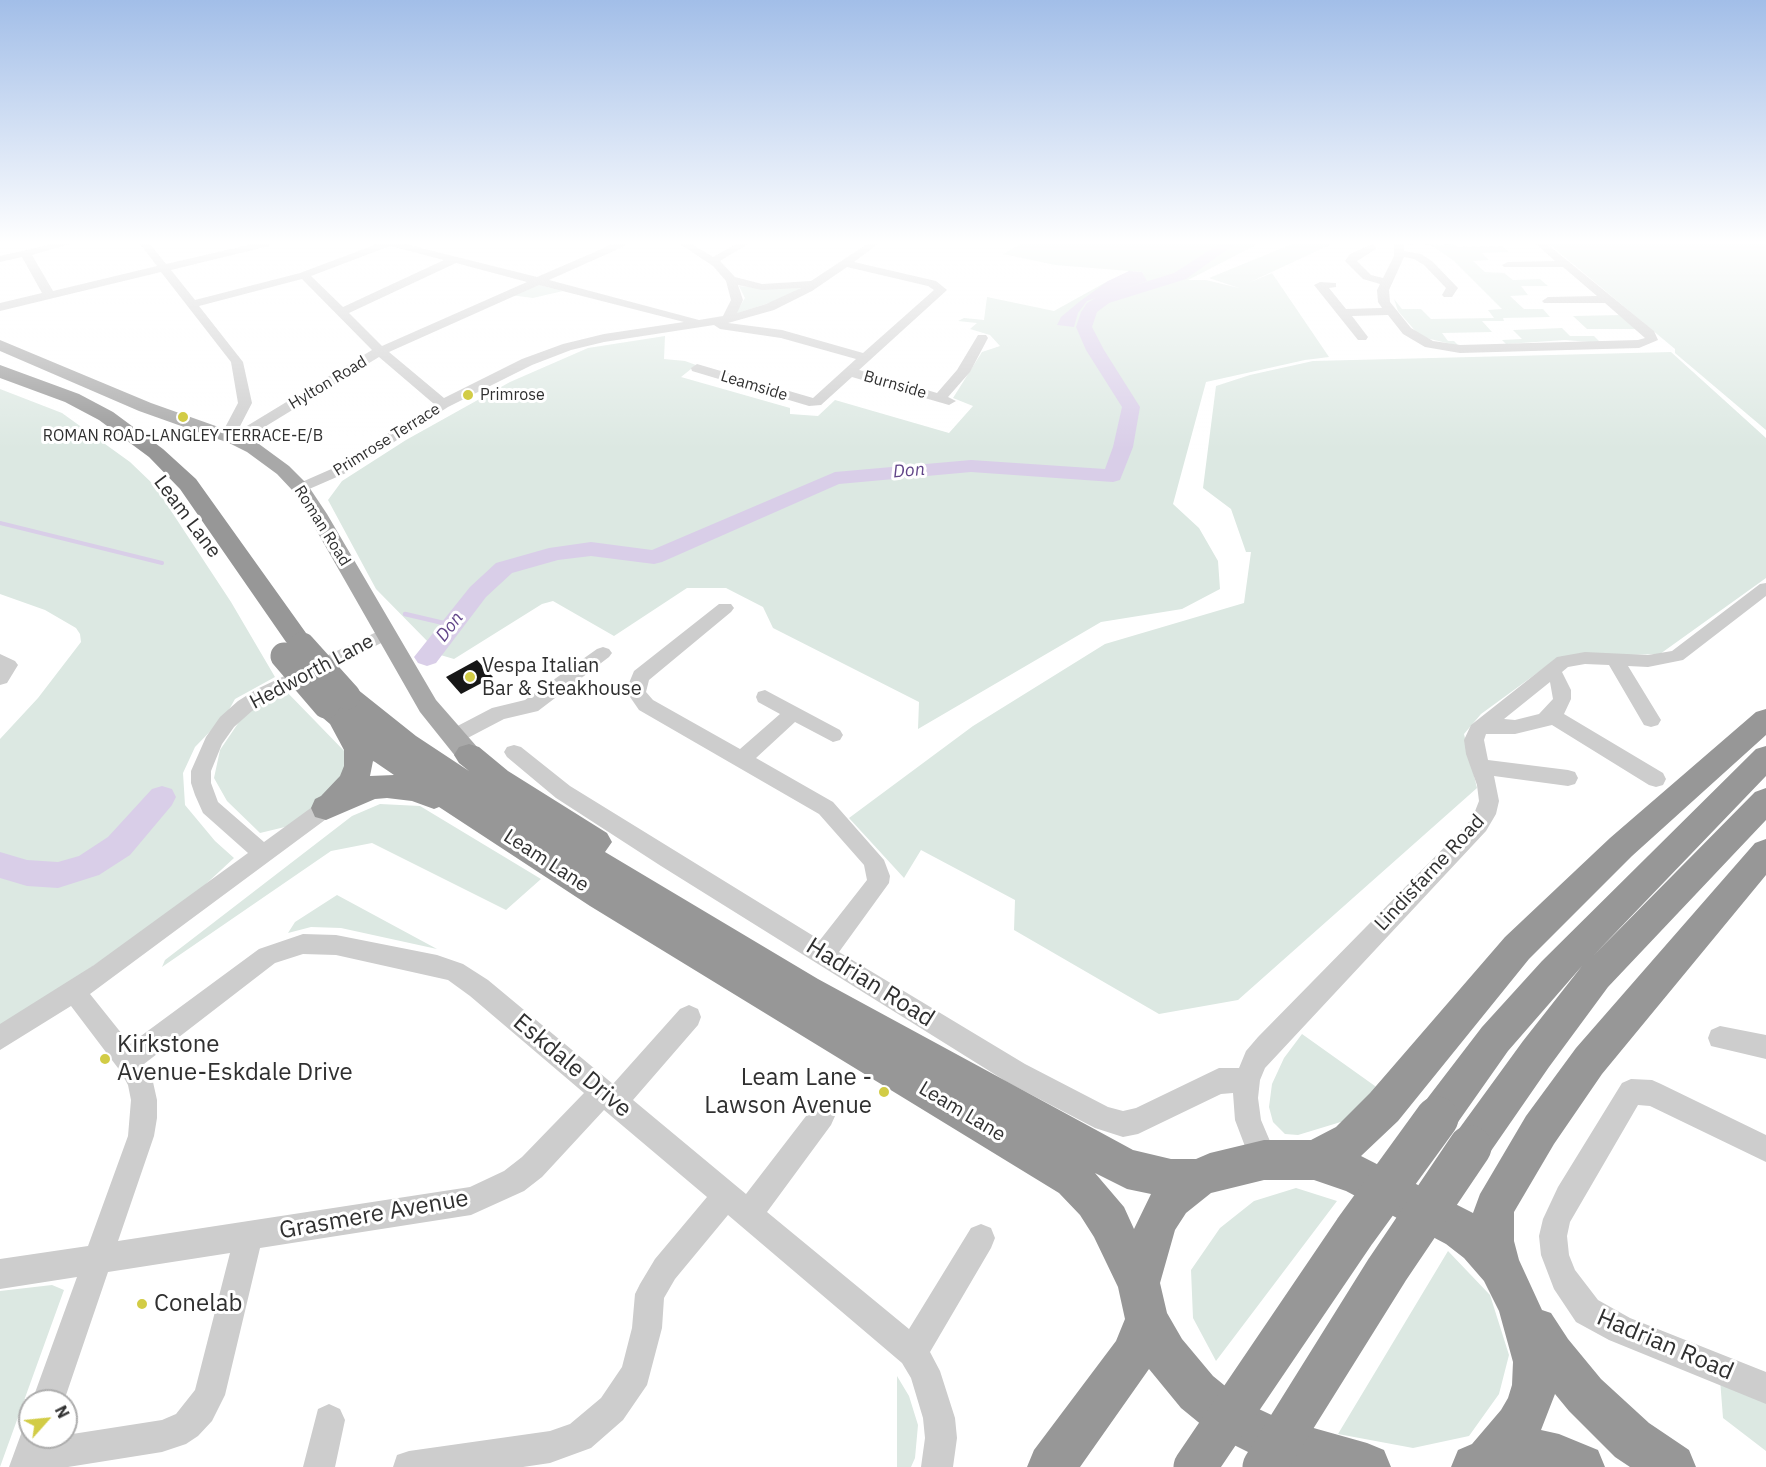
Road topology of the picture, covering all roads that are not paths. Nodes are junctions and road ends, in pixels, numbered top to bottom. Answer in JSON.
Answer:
{"nodes":[{"id":1,"x":199,"y":312,"type":"edge"},
{"id":2,"x":465,"y":312,"type":"edge"},
{"id":3,"x":666,"y":312,"type":"edge"},
{"id":4,"x":731,"y":312,"type":"edge"},
{"id":5,"x":746,"y":312,"type":"edge"},
{"id":6,"x":914,"y":312,"type":"edge"},
{"id":7,"x":1355,"y":312,"type":"edge"},
{"id":8,"x":1391,"y":312,"type":"edge"},
{"id":9,"x":1624,"y":312,"type":"edge"},
{"id":10,"x":340,"y":313,"type":"edge"},
{"id":11,"x":1342,"y":313,"type":"joint"},
{"id":12,"x":728,"y":318,"type":"junction"},
{"id":13,"x":703,"y":323,"type":"junction"},
{"id":14,"x":1362,"y":337,"type":"dead end"},
{"id":15,"x":982,"y":338,"type":"dead end"},
{"id":16,"x":0,"y":345,"type":"edge"},
{"id":17,"x":380,"y":351,"type":"junction"},
{"id":18,"x":865,"y":358,"type":"junction"},
{"id":19,"x":0,"y":362,"type":"edge"},
{"id":20,"x":697,"y":368,"type":"dead end"},
{"id":21,"x":0,"y":371,"type":"edge"},
{"id":22,"x":850,"y":372,"type":"junction"},
{"id":23,"x":28,"y":379,"type":"junction"},
{"id":24,"x":0,"y":380,"type":"edge"},
{"id":25,"x":443,"y":405,"type":"junction"},
{"id":26,"x":231,"y":438,"type":"junction"},
{"id":27,"x":300,"y":488,"type":"junction"},
{"id":28,"x":1766,"y":588,"type":"edge"},
{"id":29,"x":725,"y":608,"type":"dead end"},
{"id":30,"x":387,"y":633,"type":"junction"},
{"id":31,"x":293,"y":651,"type":"junction"},
{"id":32,"x":603,"y":653,"type":"dead end"},
{"id":33,"x":0,"y":660,"type":"edge"},
{"id":34,"x":1615,"y":660,"type":"junction"},
{"id":35,"x":1551,"y":670,"type":"junction"},
{"id":36,"x":0,"y":678,"type":"edge"},
{"id":37,"x":765,"y":697,"type":"dead end"},
{"id":38,"x":337,"y":706,"type":"junction"},
{"id":39,"x":793,"y":712,"type":"junction"},
{"id":40,"x":1550,"y":716,"type":"junction"},
{"id":41,"x":1766,"y":719,"type":"edge"},
{"id":42,"x":1651,"y":720,"type":"dead end"},
{"id":43,"x":1483,"y":726,"type":"junction"},
{"id":44,"x":833,"y":735,"type":"dead end"},
{"id":45,"x":461,"y":746,"type":"junction"},
{"id":46,"x":514,"y":752,"type":"dead end"},
{"id":47,"x":1766,"y":757,"type":"edge"},
{"id":48,"x":741,"y":760,"type":"junction"},
{"id":49,"x":1480,"y":767,"type":"junction"},
{"id":50,"x":1568,"y":778,"type":"dead end"},
{"id":51,"x":1656,"y":779,"type":"dead end"},
{"id":52,"x":1766,"y":800,"type":"edge"},
{"id":53,"x":326,"y":808,"type":"junction"},
{"id":54,"x":463,"y":808,"type":"junction"},
{"id":55,"x":1766,"y":852,"type":"edge"},
{"id":56,"x":264,"y":854,"type":"junction"},
{"id":57,"x":823,"y":954,"type":"junction"},
{"id":58,"x":806,"y":990,"type":"junction"},
{"id":59,"x":74,"y":992,"type":"junction"},
{"id":60,"x":689,"y":1017,"type":"dead end"},
{"id":61,"x":0,"y":1038,"type":"edge"},
{"id":62,"x":1720,"y":1038,"type":"dead end"},
{"id":63,"x":1765,"y":1048,"type":"edge"},
{"id":64,"x":129,"y":1061,"type":"junction"},
{"id":65,"x":1247,"y":1080,"type":"junction"},
{"id":66,"x":609,"y":1097,"type":"junction"},
{"id":67,"x":822,"y":1116,"type":"dead end"},
{"id":68,"x":1766,"y":1149,"type":"edge"},
{"id":69,"x":1264,"y":1160,"type":"junction"},
{"id":70,"x":1314,"y":1160,"type":"junction"},
{"id":71,"x":1196,"y":1179,"type":"junction"},
{"id":72,"x":737,"y":1205,"type":"junction"},
{"id":73,"x":249,"y":1236,"type":"junction"},
{"id":74,"x":981,"y":1238,"type":"dead end"},
{"id":75,"x":98,"y":1258,"type":"junction"},
{"id":76,"x":1499,"y":1266,"type":"junction"},
{"id":77,"x":0,"y":1274,"type":"edge"},
{"id":78,"x":1143,"y":1301,"type":"junction"},
{"id":79,"x":1519,"y":1305,"type":"junction"},
{"id":80,"x":913,"y":1352,"type":"junction"},
{"id":81,"x":1766,"y":1388,"type":"edge"},
{"id":82,"x":52,"y":1389,"type":"edge"},
{"id":83,"x":329,"y":1420,"type":"dead end"},
{"id":84,"x":30,"y":1454,"type":"edge"},
{"id":85,"x":1488,"y":1458,"type":"edge"},
{"id":86,"x":319,"y":1467,"type":"edge"},
{"id":87,"x":409,"y":1467,"type":"edge"},
{"id":88,"x":937,"y":1467,"type":"edge"},
{"id":89,"x":1051,"y":1467,"type":"edge"},
{"id":90,"x":1195,"y":1467,"type":"edge"},
{"id":91,"x":1264,"y":1467,"type":"edge"},
{"id":92,"x":1367,"y":1467,"type":"edge"},
{"id":93,"x":1581,"y":1467,"type":"edge"},
{"id":94,"x":1672,"y":1467,"type":"edge"}],
"edges":[{"from":1,"to":26,"type":"street"},
{"from":2,"to":17,"type":"street","name":"Hylton Road"},
{"from":3,"to":13,"type":"street"},
{"from":4,"to":12,"type":"street"},
{"from":5,"to":12,"type":"street","name":"Primrose Terrace"},
{"from":6,"to":18,"type":"street"},
{"from":7,"to":11,"type":"street"},
{"from":8,"to":9,"type":"street"},
{"from":10,"to":17,"type":"street"},
{"from":11,"to":14,"type":"street"},
{"from":12,"to":13,"type":"street","name":"Primrose Terrace"},
{"from":13,"to":18,"type":"street"},
{"from":13,"to":25,"type":"street","name":"Primrose Terrace"},
{"from":15,"to":22,"type":"street","name":"Burnside"},
{"from":16,"to":26,"type":"main road","name":"Roman Road"},
{"from":17,"to":25,"type":"street"},
{"from":17,"to":26,"type":"street","name":"Hylton Road"},
{"from":18,"to":22,"type":"street"},
{"from":19,"to":23,"type":"highway"},
{"from":20,"to":22,"type":"street","name":"Leamside"},
{"from":21,"to":23,"type":"highway","name":"Leam Lane"},
{"from":23,"to":31,"type":"highway","name":"Leam Lane"},
{"from":24,"to":31,"type":"highway","name":"Leam Lane"},
{"from":25,"to":27,"type":"street","name":"Primrose Terrace"},
{"from":26,"to":27,"type":"main road","name":"Roman Road"},
{"from":27,"to":30,"type":"main road","name":"Roman Road"},
{"from":28,"to":34,"type":"street"},
{"from":29,"to":48,"type":"street"},
{"from":30,"to":45,"type":"main road","name":"Roman Road"},
{"from":30,"to":56,"type":"street","name":"Hedworth Lane"},
{"from":31,"to":38,"type":"highway","name":"Leam Lane","bridge":true},
{"from":32,"to":45,"type":"street"},
{"from":33,"to":36,"type":"street"},
{"from":34,"to":35,"type":"street"},
{"from":34,"to":42,"type":"street"},
{"from":35,"to":40,"type":"street"},
{"from":35,"to":43,"type":"street"},
{"from":37,"to":39,"type":"street"},
{"from":38,"to":53,"type":"highway"},
{"from":38,"to":54,"type":"highway","name":"Leam Lane"},
{"from":38,"to":58,"type":"highway","name":"Leam Lane"},
{"from":39,"to":44,"type":"street"},
{"from":39,"to":48,"type":"street"},
{"from":40,"to":43,"type":"street"},
{"from":40,"to":51,"type":"street"},
{"from":41,"to":70,"type":"highway"},
{"from":43,"to":49,"type":"street","name":"Lindisfarne Road"},
{"from":45,"to":58,"type":"highway"},
{"from":46,"to":57,"type":"street","name":"Hadrian Road"},
{"from":47,"to":90,"type":"highway","bridge":true},
{"from":48,"to":57,"type":"street"},
{"from":49,"to":50,"type":"street"},
{"from":49,"to":65,"type":"street","name":"Lindisfarne Road"},
{"from":52,"to":91,"type":"highway","bridge":true},
{"from":53,"to":54,"type":"highway"},
{"from":53,"to":56,"type":"street"},
{"from":54,"to":78,"type":"highway","name":"Leam Lane"},
{"from":55,"to":76,"type":"highway"},
{"from":56,"to":59,"type":"street"},
{"from":57,"to":65,"type":"street","name":"Hadrian Road"},
{"from":58,"to":71,"type":"highway","name":"Leam Lane"},
{"from":59,"to":61,"type":"street"},
{"from":59,"to":64,"type":"street"},
{"from":60,"to":66,"type":"street","name":"Grasmere Avenue"},
{"from":62,"to":63,"type":"street"},
{"from":64,"to":66,"type":"street","name":"Eskdale Drive"},
{"from":64,"to":75,"type":"street"},
{"from":65,"to":69,"type":"street","name":"Lindisfarne Road"},
{"from":66,"to":72,"type":"street","name":"Eskdale Drive"},
{"from":66,"to":73,"type":"street","name":"Grasmere Avenue"},
{"from":67,"to":72,"type":"street"},
{"from":68,"to":81,"type":"street","name":"Hadrian Road"},
{"from":69,"to":70,"type":"highway"},
{"from":69,"to":71,"type":"highway"},
{"from":70,"to":76,"type":"highway"},
{"from":71,"to":78,"type":"highway"},
{"from":72,"to":80,"type":"street","name":"Eskdale Drive"},
{"from":72,"to":87,"type":"street"},
{"from":73,"to":75,"type":"street","name":"Grasmere Avenue"},
{"from":73,"to":84,"type":"street"},
{"from":74,"to":80,"type":"street"},
{"from":75,"to":77,"type":"street","name":"Grasmere Avenue"},
{"from":75,"to":82,"type":"street"},
{"from":76,"to":79,"type":"highway"},
{"from":78,"to":89,"type":"highway"},
{"from":78,"to":92,"type":"highway","name":"Leam Lane"},
{"from":79,"to":85,"type":"highway"},
{"from":79,"to":94,"type":"highway"},
{"from":80,"to":88,"type":"street","name":"Eskdale Drive"},
{"from":83,"to":86,"type":"street"},
{"from":85,"to":93,"type":"highway"}]}
